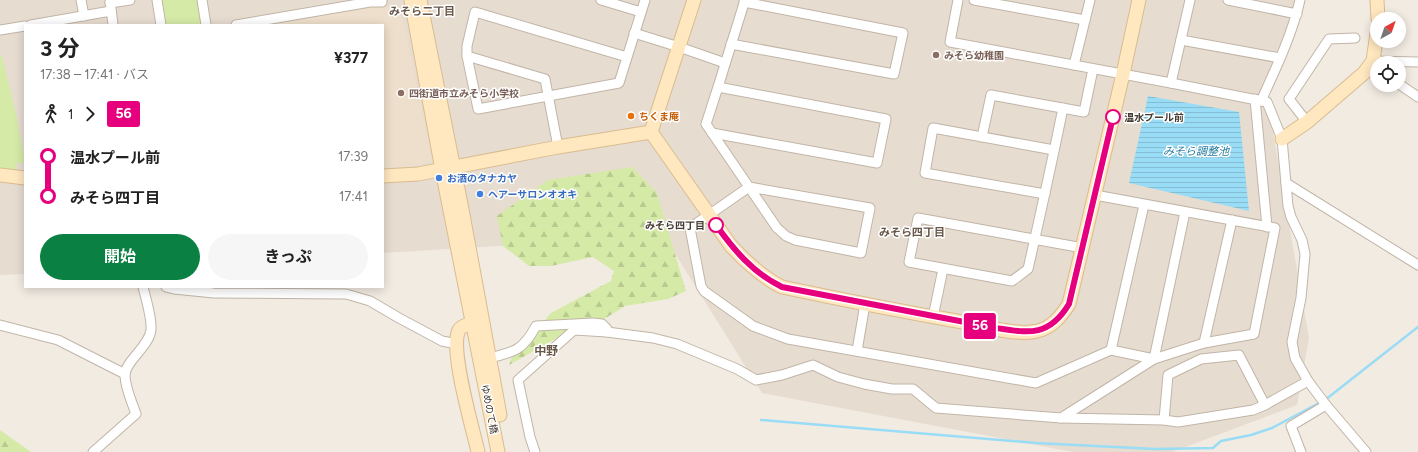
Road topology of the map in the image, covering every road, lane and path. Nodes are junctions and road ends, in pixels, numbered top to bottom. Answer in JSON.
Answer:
{"nodes":[{"id":1,"x":81,"y":0,"type":"edge"},
{"id":2,"x":130,"y":0,"type":"edge"},
{"id":3,"x":157,"y":0,"type":"edge"},
{"id":4,"x":202,"y":0,"type":"edge"},
{"id":5,"x":382,"y":0,"type":"edge"},
{"id":6,"x":411,"y":0,"type":"edge"},
{"id":7,"x":420,"y":0,"type":"edge"},
{"id":8,"x":601,"y":0,"type":"edge"},
{"id":9,"x":645,"y":0,"type":"edge"},
{"id":10,"x":694,"y":0,"type":"edge"},
{"id":11,"x":958,"y":0,"type":"edge"},
{"id":12,"x":974,"y":0,"type":"edge"},
{"id":13,"x":1090,"y":0,"type":"edge"},
{"id":14,"x":1139,"y":0,"type":"edge"},
{"id":15,"x":1190,"y":0,"type":"edge"},
{"id":16,"x":1228,"y":0,"type":"edge"},
{"id":17,"x":1300,"y":0,"type":"edge"},
{"id":18,"x":1377,"y":0,"type":"edge"},
{"id":19,"x":744,"y":1,"type":"edge"},
{"id":20,"x":339,"y":4,"type":"edge"},
{"id":21,"x":110,"y":5,"type":"edge"},
{"id":22,"x":641,"y":12,"type":"junction"},
{"id":23,"x":1378,"y":12,"type":"edge"},
{"id":24,"x":1297,"y":14,"type":"junction"},
{"id":25,"x":84,"y":16,"type":"junction"},
{"id":26,"x":1085,"y":20,"type":"junction"},
{"id":27,"x":37,"y":24,"type":"edge"},
{"id":28,"x":114,"y":24,"type":"edge"},
{"id":29,"x":161,"y":24,"type":"edge"},
{"id":30,"x":206,"y":24,"type":"edge"},
{"id":31,"x":241,"y":24,"type":"edge"},
{"id":32,"x":24,"y":26,"type":"edge"},
{"id":33,"x":0,"y":30,"type":"edge"},
{"id":34,"x":634,"y":34,"type":"junction"},
{"id":35,"x":1354,"y":38,"type":"dead end"},
{"id":36,"x":1181,"y":40,"type":"junction"},
{"id":37,"x":731,"y":44,"type":"junction"},
{"id":38,"x":679,"y":47,"type":"junction"},
{"id":39,"x":467,"y":56,"type":"junction"},
{"id":40,"x":627,"y":57,"type":"junction"},
{"id":41,"x":1280,"y":58,"type":"junction"},
{"id":42,"x":1418,"y":62,"type":"edge"},
{"id":43,"x":725,"y":63,"type":"junction"},
{"id":44,"x":1406,"y":63,"type":"edge"},
{"id":45,"x":1074,"y":65,"type":"junction"},
{"id":46,"x":1370,"y":68,"type":"edge"},
{"id":47,"x":1093,"y":69,"type":"junction"},
{"id":48,"x":1123,"y":74,"type":"junction"},
{"id":49,"x":1171,"y":83,"type":"junction"},
{"id":50,"x":718,"y":87,"type":"junction"},
{"id":51,"x":1406,"y":88,"type":"edge"},
{"id":52,"x":548,"y":96,"type":"junction"},
{"id":53,"x":1418,"y":96,"type":"edge"},
{"id":54,"x":1258,"y":100,"type":"junction"},
{"id":55,"x":1063,"y":108,"type":"junction"},
{"id":56,"x":1307,"y":122,"type":"junction"},
{"id":57,"x":651,"y":132,"type":"junction"},
{"id":58,"x":712,"y":133,"type":"junction"},
{"id":59,"x":982,"y":137,"type":"junction"},
{"id":60,"x":1282,"y":139,"type":"junction"},
{"id":61,"x":558,"y":147,"type":"junction"},
{"id":62,"x":1054,"y":150,"type":"junction"},
{"id":63,"x":448,"y":169,"type":"junction"},
{"id":64,"x":0,"y":175,"type":"edge"},
{"id":65,"x":384,"y":176,"type":"edge"},
{"id":66,"x":24,"y":178,"type":"edge"},
{"id":67,"x":1286,"y":183,"type":"junction"},
{"id":68,"x":749,"y":186,"type":"junction"},
{"id":69,"x":1045,"y":194,"type":"junction"},
{"id":70,"x":1095,"y":195,"type":"junction"},
{"id":71,"x":1144,"y":204,"type":"junction"},
{"id":72,"x":1185,"y":212,"type":"junction"},
{"id":73,"x":709,"y":214,"type":"junction"},
{"id":74,"x":1232,"y":220,"type":"junction"},
{"id":75,"x":1267,"y":227,"type":"junction"},
{"id":76,"x":1035,"y":239,"type":"junction"},
{"id":77,"x":1083,"y":248,"type":"junction"},
{"id":78,"x":1418,"y":265,"type":"edge"},
{"id":79,"x":943,"y":269,"type":"junction"},
{"id":80,"x":143,"y":288,"type":"edge"},
{"id":81,"x":170,"y":288,"type":"edge"},
{"id":82,"x":865,"y":304,"type":"junction"},
{"id":83,"x":933,"y":317,"type":"junction"},
{"id":84,"x":473,"y":323,"type":"junction"},
{"id":85,"x":0,"y":325,"type":"edge"},
{"id":86,"x":607,"y":332,"type":"junction"},
{"id":87,"x":1204,"y":343,"type":"junction"},
{"id":88,"x":457,"y":344,"type":"junction"},
{"id":89,"x":1111,"y":350,"type":"junction"},
{"id":90,"x":857,"y":351,"type":"junction"},
{"id":91,"x":1154,"y":359,"type":"junction"},
{"id":92,"x":487,"y":364,"type":"junction"},
{"id":93,"x":124,"y":374,"type":"junction"},
{"id":94,"x":1308,"y":381,"type":"junction"},
{"id":95,"x":1265,"y":405,"type":"junction"},
{"id":96,"x":1326,"y":405,"type":"junction"},
{"id":97,"x":1061,"y":418,"type":"junction"},
{"id":98,"x":1164,"y":420,"type":"junction"},
{"id":99,"x":93,"y":452,"type":"edge"},
{"id":100,"x":478,"y":452,"type":"edge"},
{"id":101,"x":498,"y":452,"type":"edge"},
{"id":102,"x":507,"y":452,"type":"edge"},
{"id":103,"x":535,"y":452,"type":"edge"},
{"id":104,"x":1300,"y":452,"type":"edge"},
{"id":105,"x":1366,"y":452,"type":"edge"}],
"edges":[{"from":1,"to":25,"type":"street"},
{"from":2,"to":21,"type":"street"},
{"from":3,"to":29,"type":"street"},
{"from":4,"to":30,"type":"street"},
{"from":5,"to":20,"type":"street"},
{"from":6,"to":63,"type":"street"},
{"from":7,"to":63,"type":"street"},
{"from":8,"to":22,"type":"street"},
{"from":9,"to":22,"type":"street"},
{"from":10,"to":38,"type":"street"},
{"from":11,"to":45,"type":"street"},
{"from":12,"to":26,"type":"street"},
{"from":13,"to":26,"type":"street"},
{"from":14,"to":48,"type":"street"},
{"from":15,"to":36,"type":"street"},
{"from":16,"to":24,"type":"street"},
{"from":17,"to":24,"type":"street"},
{"from":18,"to":23,"type":"street"},
{"from":19,"to":37,"type":"street"},
{"from":19,"to":37,"type":"street"},
{"from":20,"to":31,"type":"street"},
{"from":21,"to":25,"type":"street"},
{"from":21,"to":28,"type":"street"},
{"from":22,"to":34,"type":"street"},
{"from":24,"to":41,"type":"street"},
{"from":25,"to":27,"type":"street"},
{"from":26,"to":45,"type":"street"},
{"from":32,"to":33,"type":"street"},
{"from":34,"to":38,"type":"street"},
{"from":34,"to":40,"type":"street"},
{"from":35,"to":56,"type":"street"},
{"from":36,"to":41,"type":"street"},
{"from":36,"to":49,"type":"street"},
{"from":37,"to":43,"type":"street"},
{"from":38,"to":43,"type":"street"},
{"from":38,"to":57,"type":"street"},
{"from":39,"to":40,"type":"street"},
{"from":39,"to":52,"type":"street"},
{"from":39,"to":52,"type":"street"},
{"from":40,"to":52,"type":"street"},
{"from":41,"to":54,"type":"street"},
{"from":42,"to":44,"type":"street"},
{"from":43,"to":50,"type":"street"},
{"from":45,"to":47,"type":"street"},
{"from":46,"to":56,"type":"street"},
{"from":47,"to":48,"type":"street"},
{"from":47,"to":55,"type":"street"},
{"from":48,"to":49,"type":"street"},
{"from":48,"to":70,"type":"street"},
{"from":49,"to":54,"type":"street"},
{"from":50,"to":58,"type":"street"},
{"from":50,"to":58,"type":"street"},
{"from":51,"to":53,"type":"street"},
{"from":52,"to":61,"type":"street"},
{"from":54,"to":60,"type":"street"},
{"from":54,"to":75,"type":"street"},
{"from":55,"to":59,"type":"street"},
{"from":55,"to":62,"type":"street"},
{"from":56,"to":60,"type":"street"},
{"from":57,"to":61,"type":"street"},
{"from":57,"to":73,"type":"street"},
{"from":58,"to":68,"type":"street"},
{"from":59,"to":62,"type":"street"},
{"from":59,"to":69,"type":"street"},
{"from":60,"to":67,"type":"street"},
{"from":61,"to":63,"type":"street"},
{"from":62,"to":69,"type":"street"},
{"from":63,"to":65,"type":"street"},
{"from":63,"to":84,"type":"street"},
{"from":63,"to":92,"type":"street"},
{"from":64,"to":66,"type":"street"},
{"from":67,"to":78,"type":"street"},
{"from":67,"to":94,"type":"street"},
{"from":68,"to":68,"type":"street"},
{"from":68,"to":73,"type":"street"},
{"from":69,"to":76,"type":"street"},
{"from":70,"to":71,"type":"street"},
{"from":70,"to":77,"type":"street"},
{"from":71,"to":72,"type":"street"},
{"from":71,"to":89,"type":"street"},
{"from":72,"to":74,"type":"street"},
{"from":72,"to":91,"type":"street"},
{"from":73,"to":82,"type":"street"},
{"from":73,"to":90,"type":"street"},
{"from":74,"to":75,"type":"street"},
{"from":74,"to":87,"type":"street"},
{"from":75,"to":87,"type":"street"},
{"from":76,"to":77,"type":"street"},
{"from":76,"to":79,"type":"street"},
{"from":76,"to":79,"type":"street"},
{"from":77,"to":83,"type":"street"},
{"from":79,"to":83,"type":"street"},
{"from":80,"to":93,"type":"street"},
{"from":81,"to":88,"type":"street"},
{"from":82,"to":83,"type":"street"},
{"from":82,"to":90,"type":"street"},
{"from":84,"to":88,"type":"street"},
{"from":84,"to":92,"type":"street"},
{"from":85,"to":93,"type":"street"},
{"from":86,"to":92,"type":"street"},
{"from":86,"to":97,"type":"street"},
{"from":86,"to":103,"type":"street"},
{"from":87,"to":91,"type":"street"},
{"from":88,"to":100,"type":"street"},
{"from":89,"to":90,"type":"street"},
{"from":89,"to":91,"type":"street"},
{"from":91,"to":97,"type":"street"},
{"from":92,"to":101,"type":"street","name":"ゆめのて橋"},
{"from":92,"to":102,"type":"street","name":"ゆめのて橋"},
{"from":93,"to":99,"type":"street"},
{"from":94,"to":95,"type":"street"},
{"from":94,"to":96,"type":"street"},
{"from":95,"to":98,"type":"street"},
{"from":95,"to":98,"type":"street"},
{"from":96,"to":104,"type":"street"},
{"from":96,"to":105,"type":"street"},
{"from":97,"to":98,"type":"street"}]}
